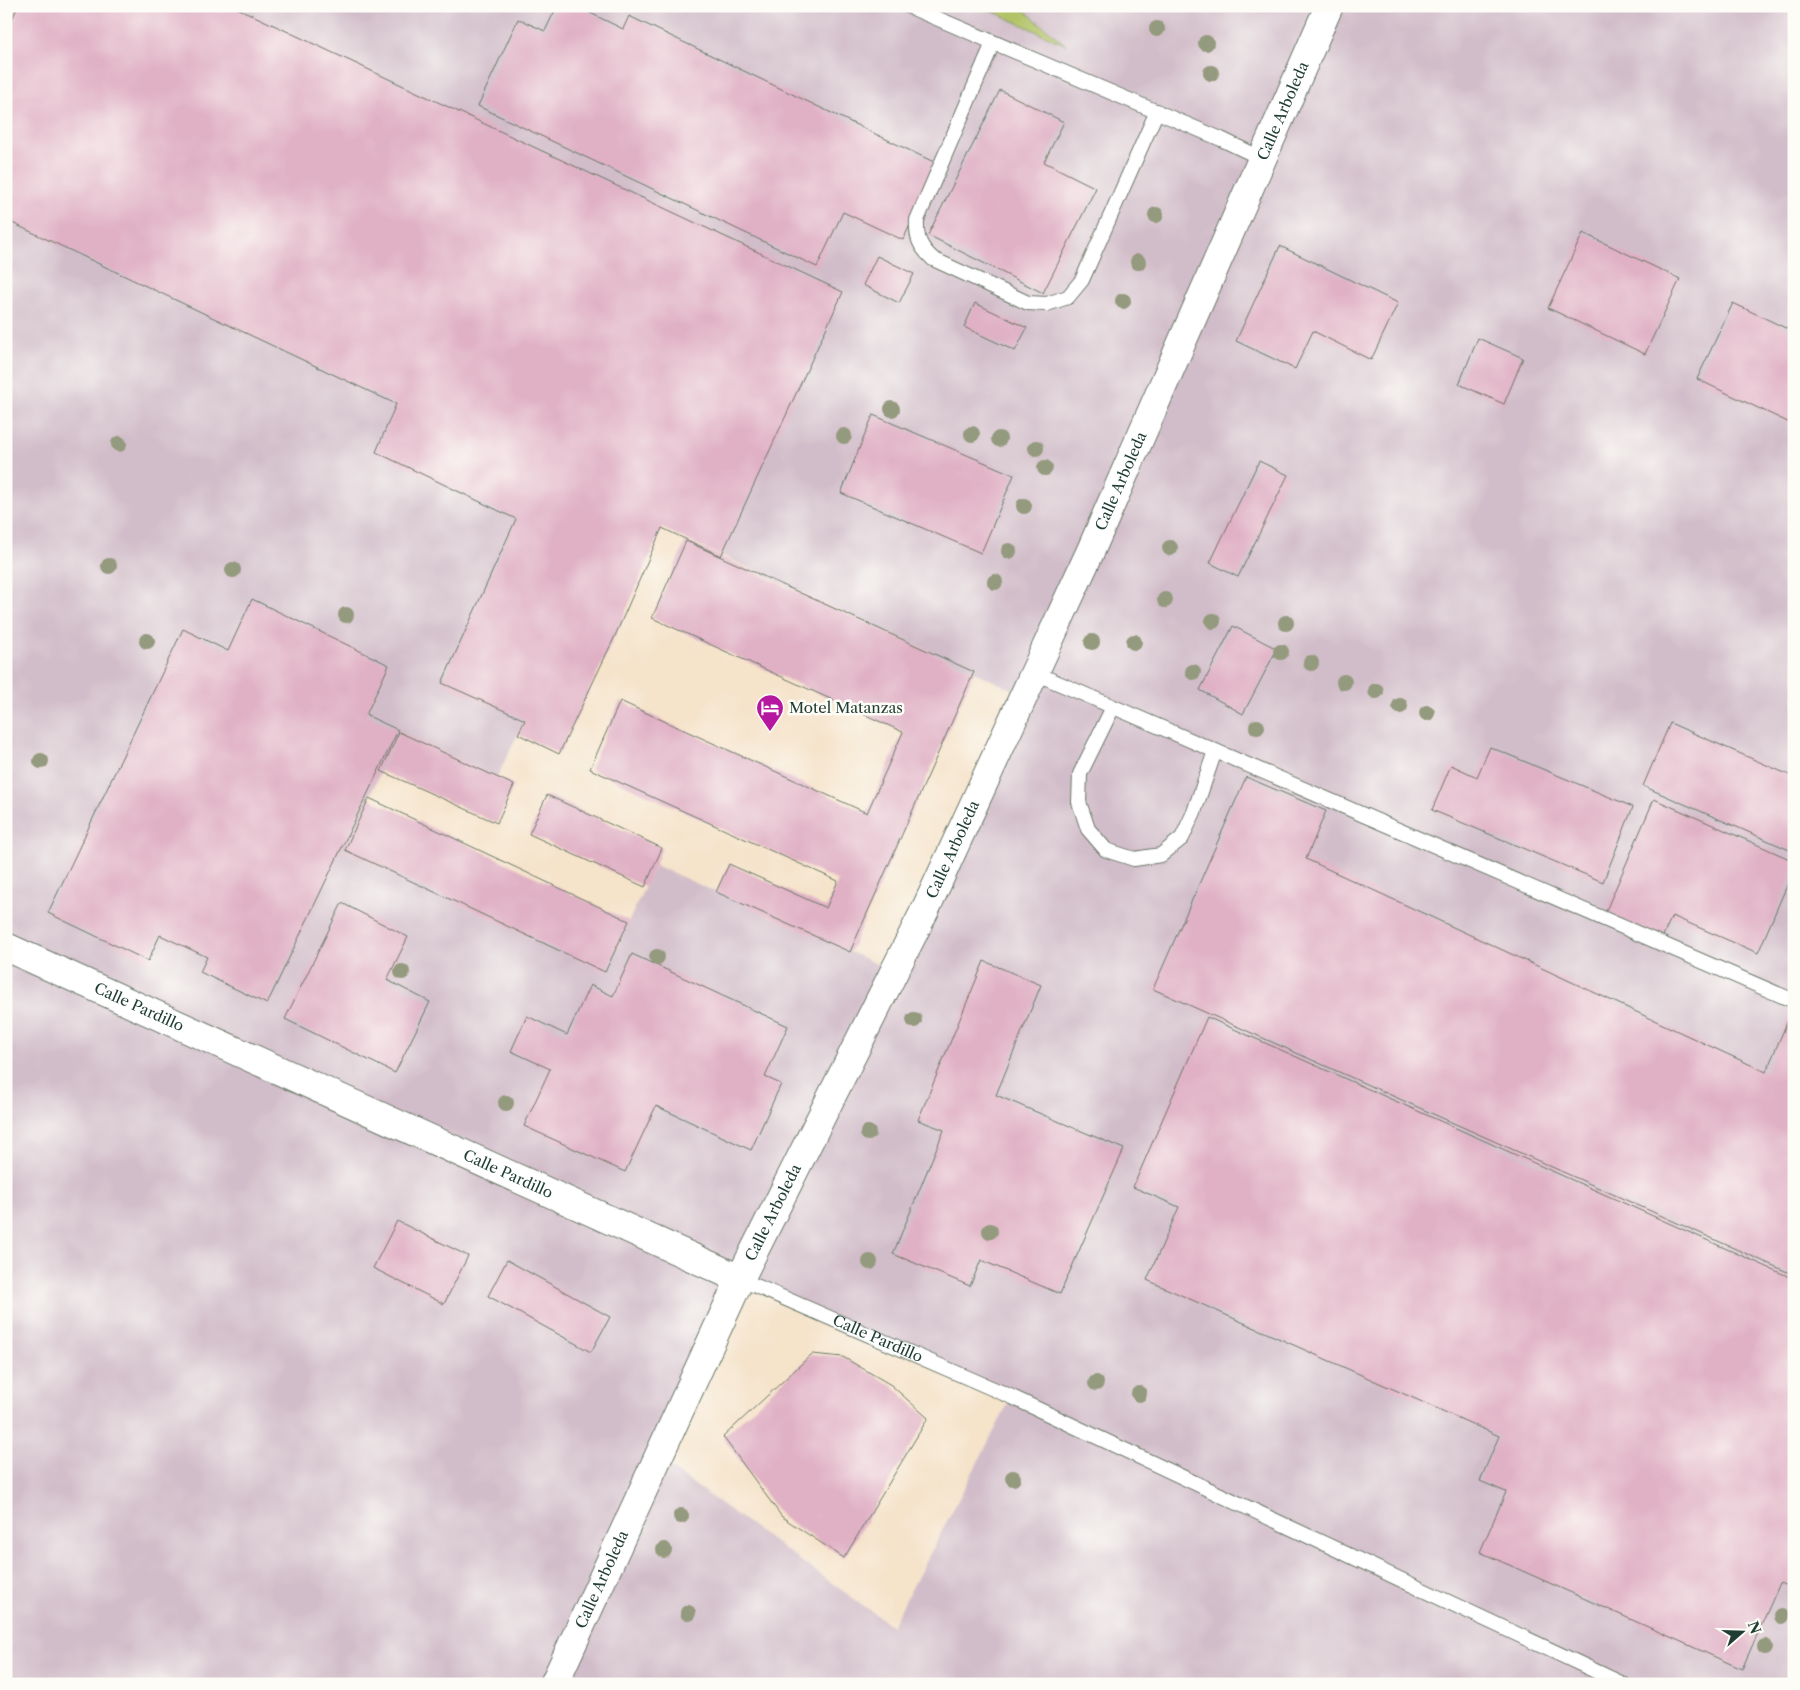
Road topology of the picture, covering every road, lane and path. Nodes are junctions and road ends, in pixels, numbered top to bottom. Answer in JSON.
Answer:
{"nodes":[{"id":1,"x":908,"y":6,"type":"edge"},
{"id":2,"x":1329,"y":6,"type":"edge"},
{"id":3,"x":993,"y":43,"type":"junction"},
{"id":4,"x":1157,"y":111,"type":"junction"},
{"id":5,"x":1263,"y":159,"type":"junction"},
{"id":6,"x":1034,"y":673,"type":"junction"},
{"id":7,"x":1113,"y":707,"type":"junction"},
{"id":8,"x":1215,"y":751,"type":"junction"},
{"id":9,"x":6,"y":947,"type":"edge"},
{"id":10,"x":1794,"y":1001,"type":"edge"},
{"id":11,"x":740,"y":1279,"type":"junction"},
{"id":12,"x":554,"y":1684,"type":"edge"},
{"id":13,"x":1623,"y":1684,"type":"edge"}],
"edges":[{"from":1,"to":3,"type":"lane"},
{"from":2,"to":5,"type":"street","name":"Calle Arboleda"},
{"from":3,"to":4,"type":"lane"},
{"from":3,"to":4,"type":"lane"},
{"from":4,"to":5,"type":"lane"},
{"from":5,"to":6,"type":"street","name":"Calle Arboleda"},
{"from":6,"to":7,"type":"lane"},
{"from":6,"to":11,"type":"street","name":"Calle Arboleda"},
{"from":7,"to":8,"type":"lane"},
{"from":7,"to":8,"type":"lane"},
{"from":8,"to":10,"type":"lane"},
{"from":9,"to":11,"type":"street","name":"Calle Pardillo"},
{"from":11,"to":12,"type":"street","name":"Calle Arboleda"},
{"from":11,"to":13,"type":"lane","name":"Calle Pardillo"}]}
